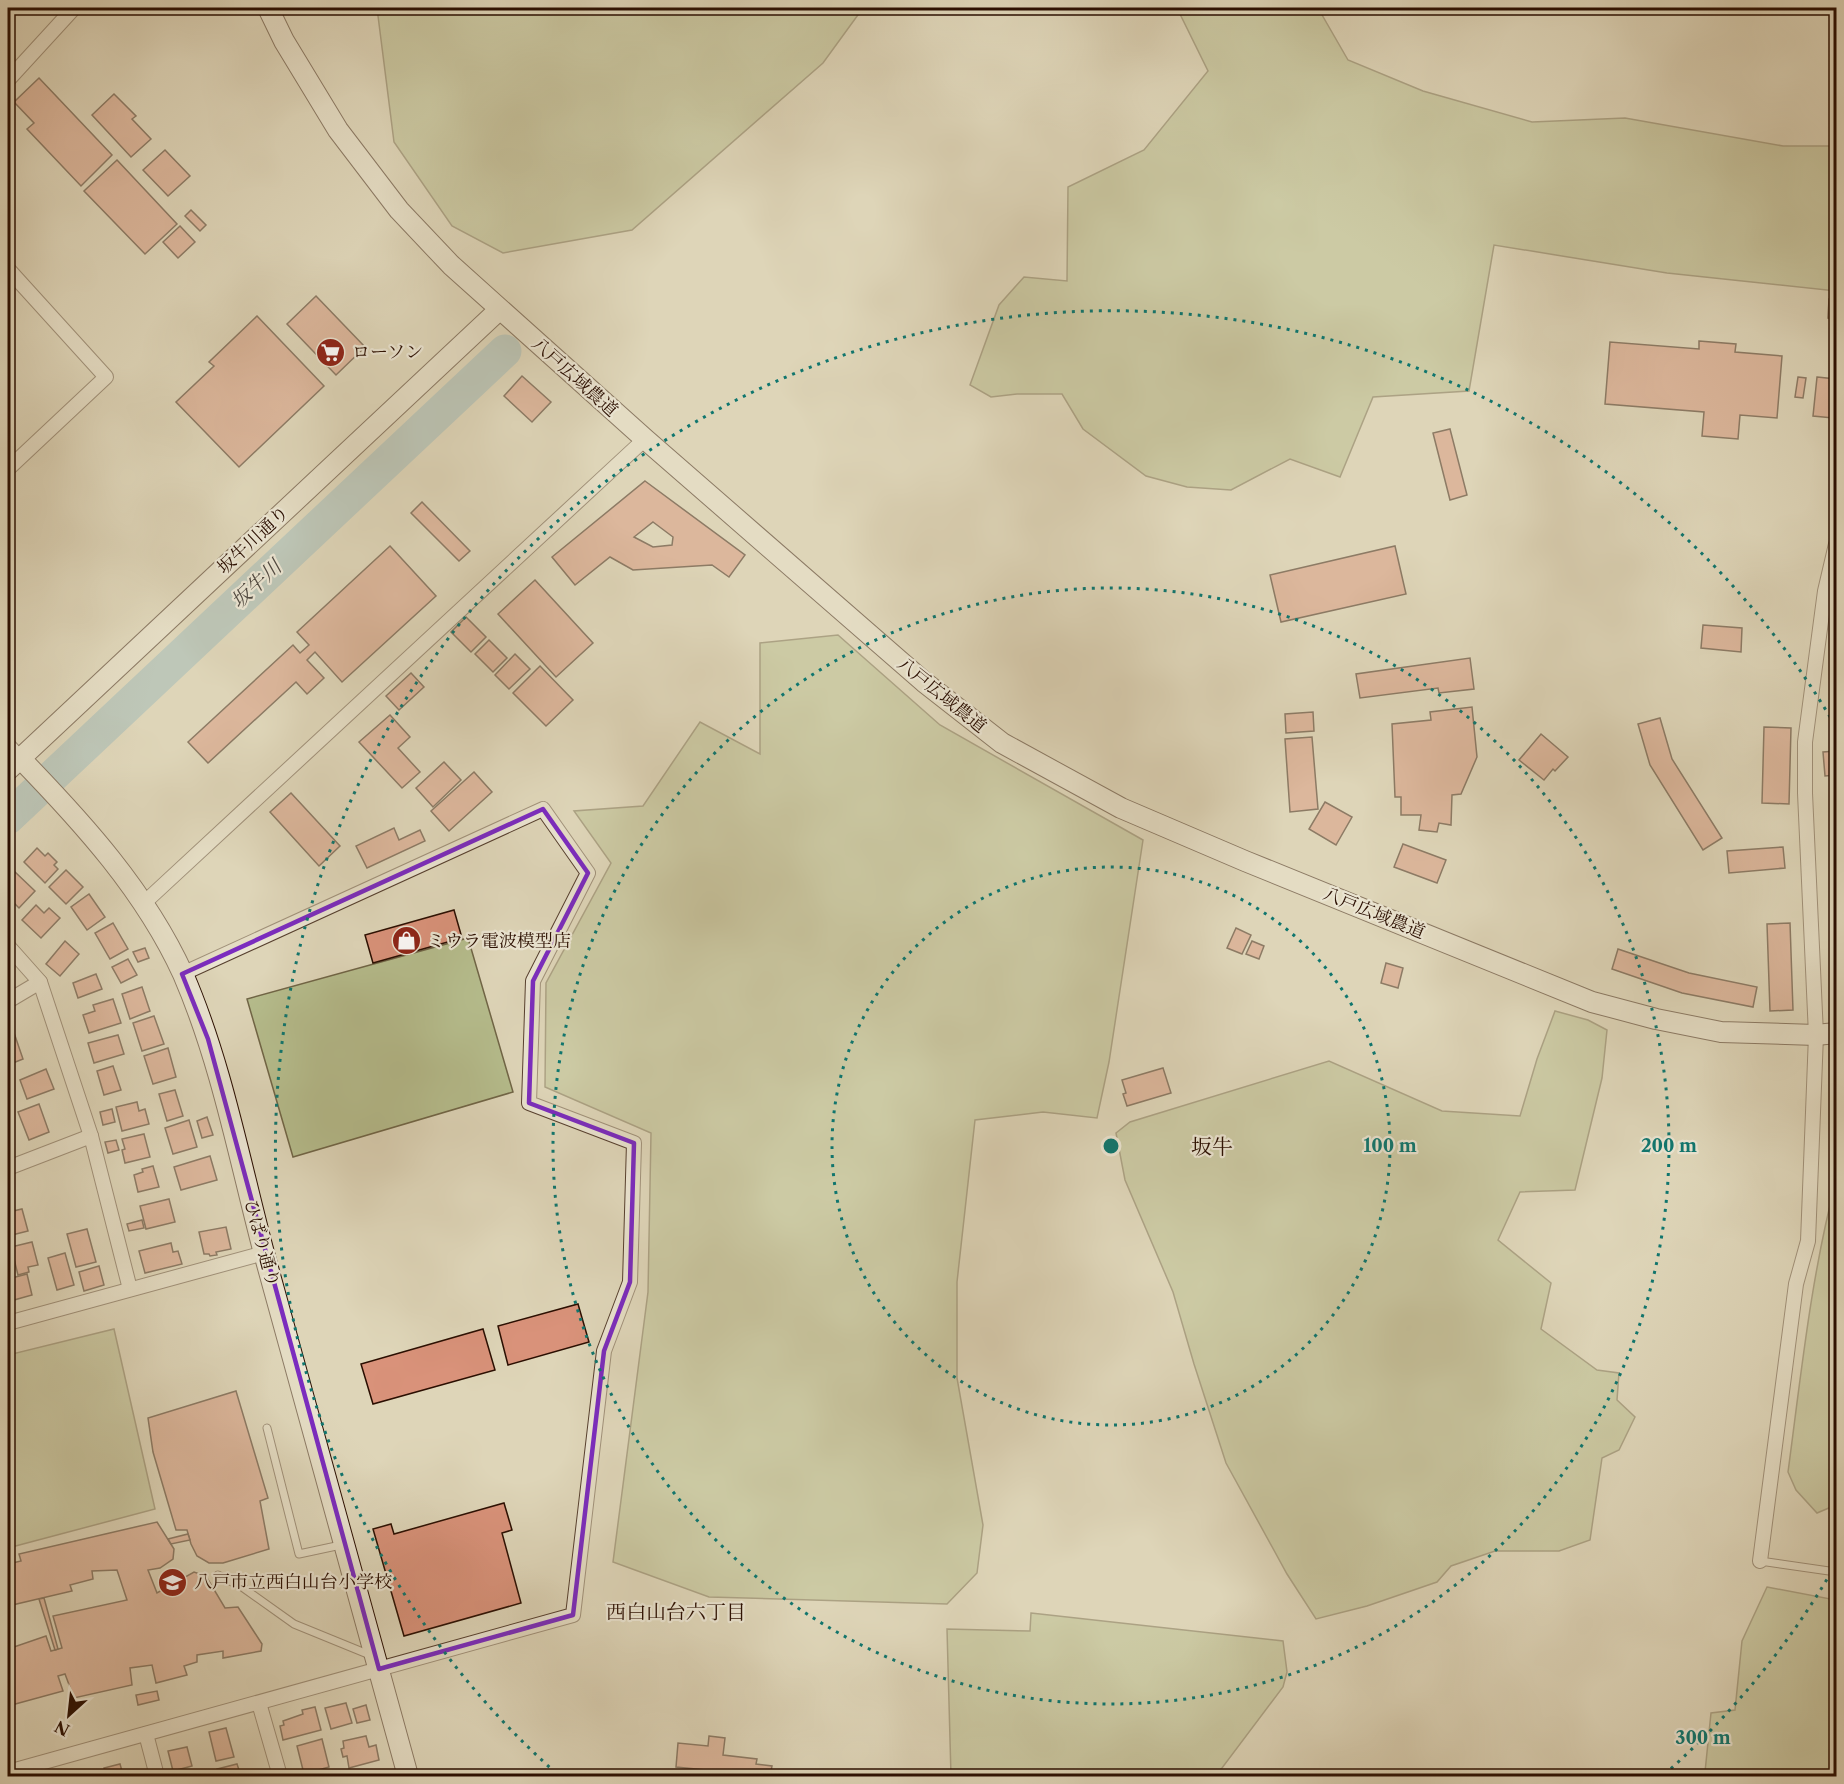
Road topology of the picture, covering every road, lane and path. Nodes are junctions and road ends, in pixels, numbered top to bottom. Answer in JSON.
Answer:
{"nodes":[{"id":1,"x":74,"y":8,"type":"edge"},
{"id":2,"x":268,"y":8,"type":"edge"},
{"id":3,"x":8,"y":80,"type":"edge"},
{"id":4,"x":8,"y":269,"type":"edge"},
{"id":5,"x":499,"y":310,"type":"junction"},
{"id":6,"x":645,"y":439,"type":"junction"},
{"id":7,"x":8,"y":469,"type":"edge"},
{"id":8,"x":1836,"y":544,"type":"edge"},
{"id":9,"x":16,"y":760,"type":"edge"},
{"id":10,"x":144,"y":903,"type":"junction"},
{"id":11,"x":8,"y":946,"type":"edge"},
{"id":12,"x":182,"y":974,"type":"junction"},
{"id":13,"x":40,"y":982,"type":"junction"},
{"id":14,"x":8,"y":1002,"type":"edge"},
{"id":15,"x":1836,"y":1033,"type":"edge"},
{"id":16,"x":1816,"y":1035,"type":"junction"},
{"id":17,"x":91,"y":1136,"type":"junction"},
{"id":18,"x":8,"y":1167,"type":"edge"},
{"id":19,"x":264,"y":1253,"type":"junction"},
{"id":20,"x":130,"y":1289,"type":"junction"},
{"id":21,"x":8,"y":1323,"type":"edge"},
{"id":22,"x":267,"y":1428,"type":"dead end"},
{"id":23,"x":344,"y":1544,"type":"junction"},
{"id":24,"x":1760,"y":1561,"type":"joint"},
{"id":25,"x":1836,"y":1572,"type":"edge"},
{"id":26,"x":218,"y":1575,"type":"dead end"},
{"id":27,"x":377,"y":1663,"type":"junction"},
{"id":28,"x":259,"y":1703,"type":"junction"},
{"id":29,"x":146,"y":1734,"type":"junction"},
{"id":30,"x":35,"y":1771,"type":"edge"},
{"id":31,"x":8,"y":1772,"type":"edge"},
{"id":32,"x":158,"y":1776,"type":"edge"},
{"id":33,"x":280,"y":1776,"type":"edge"},
{"id":34,"x":408,"y":1776,"type":"edge"}],
"edges":[{"from":1,"to":3,"type":"street"},
{"from":2,"to":5,"type":"street","name":"八戸広域農道"},
{"from":4,"to":7,"type":"street"},
{"from":5,"to":6,"type":"street","name":"八戸広域農道"},
{"from":5,"to":9,"type":"street","name":"坂牛川通り"},
{"from":6,"to":10,"type":"street"},
{"from":6,"to":16,"type":"street","name":"八戸広域農道"},
{"from":8,"to":16,"type":"street"},
{"from":9,"to":10,"type":"street","name":"ひばり通り"},
{"from":10,"to":12,"type":"street","name":"ひばり通り"},
{"from":11,"to":13,"type":"street"},
{"from":12,"to":19,"type":"street","name":"ひばり通り"},
{"from":12,"to":27,"type":"street"},
{"from":13,"to":14,"type":"street"},
{"from":13,"to":17,"type":"street"},
{"from":15,"to":16,"type":"street","name":"八戸広域農道"},
{"from":16,"to":24,"type":"street"},
{"from":17,"to":18,"type":"street"},
{"from":17,"to":20,"type":"street"},
{"from":19,"to":20,"type":"street"},
{"from":19,"to":23,"type":"street","name":"ひばり通り"},
{"from":20,"to":21,"type":"street"},
{"from":22,"to":23,"type":"lane"},
{"from":23,"to":27,"type":"street","name":"ひばり通り"},
{"from":24,"to":25,"type":"lane"},
{"from":26,"to":27,"type":"lane"},
{"from":27,"to":28,"type":"street"},
{"from":27,"to":34,"type":"street","name":"ひばり通り"},
{"from":28,"to":29,"type":"street"},
{"from":28,"to":33,"type":"street"},
{"from":29,"to":30,"type":"street"},
{"from":29,"to":32,"type":"street"},
{"from":30,"to":31,"type":"street"}]}
